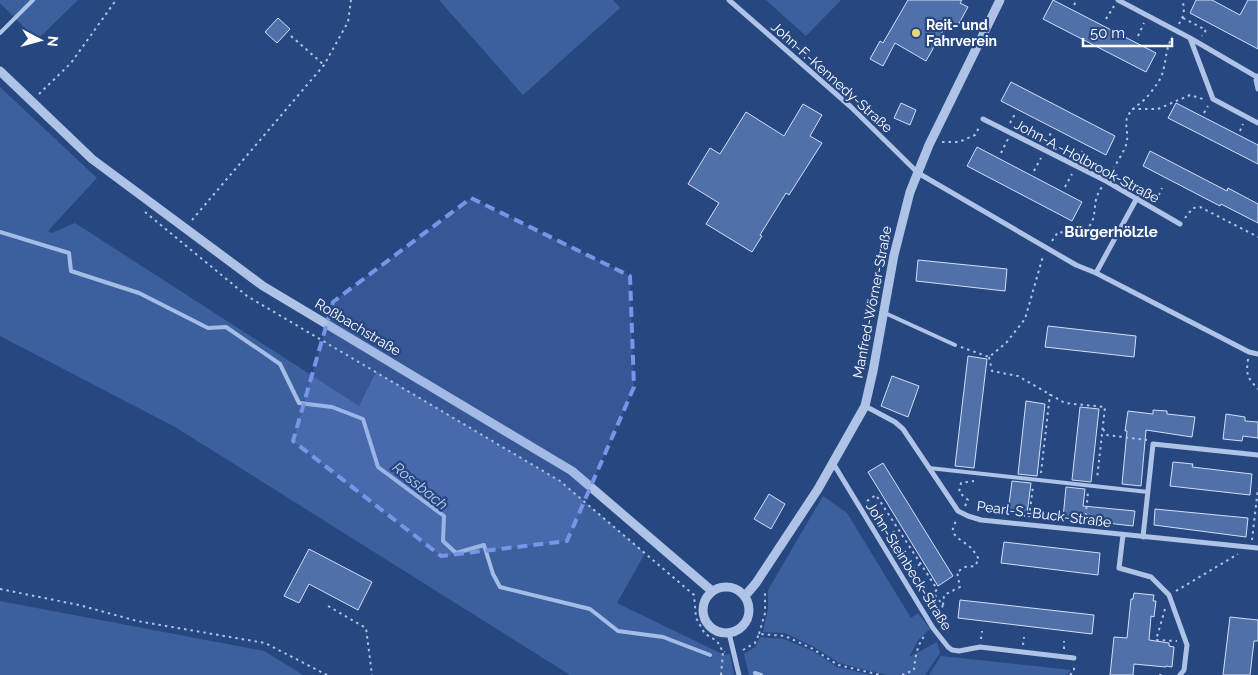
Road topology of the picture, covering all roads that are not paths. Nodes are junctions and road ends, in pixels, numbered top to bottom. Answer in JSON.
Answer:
{"nodes":[{"id":1,"x":33,"y":0,"type":"edge"},
{"id":2,"x":729,"y":0,"type":"edge"},
{"id":3,"x":1000,"y":0,"type":"edge"},
{"id":4,"x":1118,"y":0,"type":"edge"},
{"id":5,"x":0,"y":33,"type":"edge"},
{"id":6,"x":1190,"y":38,"type":"junction"},
{"id":7,"x":0,"y":71,"type":"edge"},
{"id":8,"x":1257,"y":76,"type":"edge"},
{"id":9,"x":1258,"y":89,"type":"edge"},
{"id":10,"x":983,"y":119,"type":"road end"},
{"id":11,"x":1258,"y":123,"type":"edge"},
{"id":12,"x":918,"y":174,"type":"junction"},
{"id":13,"x":1137,"y":198,"type":"junction"},
{"id":14,"x":1180,"y":224,"type":"road end"},
{"id":15,"x":1096,"y":272,"type":"junction"},
{"id":16,"x":883,"y":312,"type":"junction"},
{"id":17,"x":955,"y":345,"type":"road end"},
{"id":18,"x":1258,"y":354,"type":"edge"},
{"id":19,"x":865,"y":406,"type":"junction"},
{"id":20,"x":1258,"y":455,"type":"edge"},
{"id":21,"x":832,"y":462,"type":"junction"},
{"id":22,"x":929,"y":468,"type":"junction"},
{"id":23,"x":1148,"y":492,"type":"junction"},
{"id":24,"x":1123,"y":535,"type":"junction"},
{"id":25,"x":1143,"y":537,"type":"junction"},
{"id":26,"x":1258,"y":548,"type":"edge"},
{"id":27,"x":712,"y":591,"type":"junction"},
{"id":28,"x":745,"y":596,"type":"junction"},
{"id":29,"x":729,"y":633,"type":"junction"},
{"id":30,"x":1074,"y":658,"type":"dead end"},
{"id":31,"x":739,"y":675,"type":"edge"},
{"id":32,"x":1180,"y":675,"type":"edge"}],
"edges":[{"from":1,"to":5,"type":"lane"},
{"from":2,"to":12,"type":"street","name":"John-F.-Kennedy-Straße"},
{"from":3,"to":12,"type":"street","name":"Manfred-Wörner-Straße"},
{"from":4,"to":6,"type":"street"},
{"from":6,"to":8,"type":"street"},
{"from":6,"to":11,"type":"street"},
{"from":7,"to":27,"type":"street","name":"Roßbachstraße"},
{"from":8,"to":9,"type":"street"},
{"from":10,"to":13,"type":"street","name":"John-A.-Holbrook-Straße"},
{"from":12,"to":15,"type":"street","name":"John-F.-Kennedy-Straße"},
{"from":12,"to":16,"type":"street","name":"Manfred-Wörner-Straße"},
{"from":13,"to":14,"type":"street","name":"John-A.-Holbrook-Straße"},
{"from":13,"to":15,"type":"street"},
{"from":15,"to":18,"type":"street","name":"John-F.-Kennedy-Straße"},
{"from":16,"to":17,"type":"lane"},
{"from":16,"to":19,"type":"street","name":"Manfred-Wörner-Straße"},
{"from":19,"to":21,"type":"street","name":"Manfred-Wörner-Straße"},
{"from":19,"to":22,"type":"street","name":"Pearl-S.-Buck-Straße"},
{"from":20,"to":23,"type":"street"},
{"from":21,"to":28,"type":"street","name":"Manfred-Wörner-Straße"},
{"from":21,"to":30,"type":"street","name":"John-Steinbeck-Straße"},
{"from":22,"to":23,"type":"lane"},
{"from":22,"to":24,"type":"street","name":"Pearl-S.-Buck-Straße"},
{"from":23,"to":25,"type":"street"},
{"from":24,"to":25,"type":"street","name":"Pearl-S.-Buck-Straße"},
{"from":24,"to":32,"type":"street","name":"Pearl-S.-Buck-Straße"},
{"from":25,"to":26,"type":"street","name":"Pearl-S.-Buck-Straße"},
{"from":27,"to":28,"type":"street"},
{"from":27,"to":29,"type":"street"},
{"from":28,"to":29,"type":"street"},
{"from":29,"to":31,"type":"street"}]}
